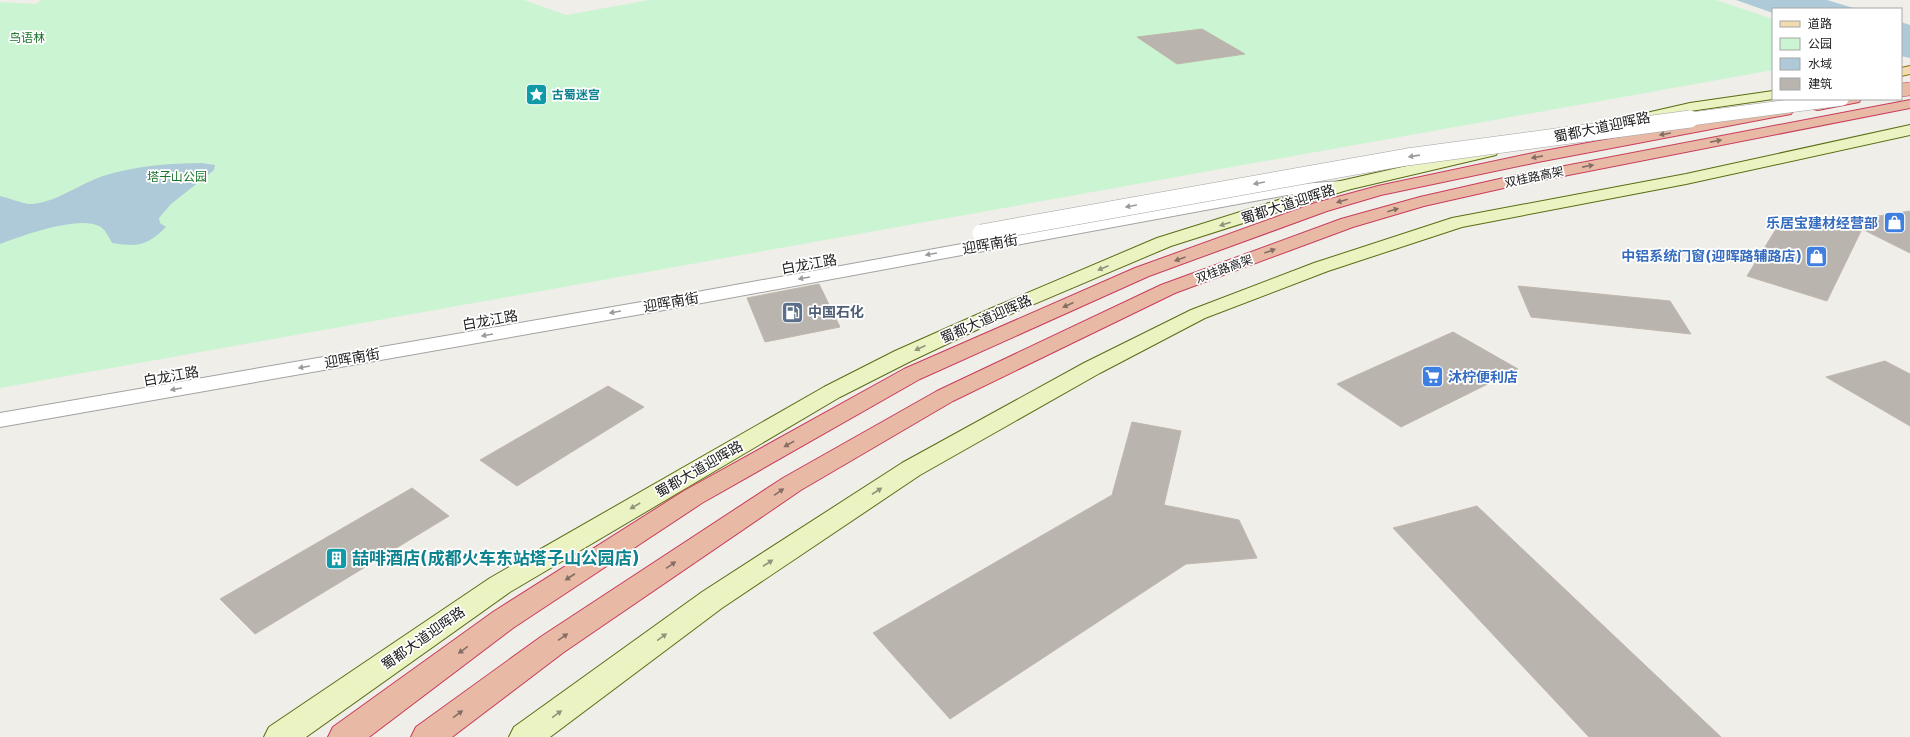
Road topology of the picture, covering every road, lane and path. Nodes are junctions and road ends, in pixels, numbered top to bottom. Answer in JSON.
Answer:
{"nodes":[{"id":1,"x":1772,"y":95,"type":"edge"},
{"id":2,"x":1835,"y":100,"type":"edge"},
{"id":3,"x":1849,"y":100,"type":"edge"},
{"id":4,"x":1910,"y":104,"type":"edge"},
{"id":5,"x":1910,"y":130,"type":"edge"},
{"id":6,"x":1342,"y":186,"type":"junction"},
{"id":7,"x":1142,"y":272,"type":"joint"},
{"id":8,"x":899,"y":381,"type":"junction"},
{"id":9,"x":0,"y":406,"type":"edge"},
{"id":10,"x":0,"y":420,"type":"edge"},
{"id":11,"x":742,"y":444,"type":"junction"},
{"id":12,"x":280,"y":737,"type":"edge"},
{"id":13,"x":344,"y":737,"type":"edge"},
{"id":14,"x":427,"y":737,"type":"edge"},
{"id":15,"x":525,"y":737,"type":"edge"}],
"edges":[{"from":1,"to":6,"type":"main road","name":"蜀都大道迎晖路"},
{"from":2,"to":9,"type":"street","name":"白龙江路","one_way":true,"bridge":true},
{"from":3,"to":7,"type":"highway","name":"双桂路高架","one_way":true,"bridge":true},
{"from":14,"to":4,"type":"highway","name":"双桂路高架","one_way":true},
{"from":15,"to":5,"type":"main road","one_way":true},
{"from":6,"to":10,"type":"street","name":"迎晖南街","one_way":true},
{"from":6,"to":11,"type":"main road","name":"蜀都大道迎晖路","one_way":true},
{"from":7,"to":8,"type":"highway","name":"蜀都大道迎晖路","one_way":true},
{"from":8,"to":11,"type":"main road"},
{"from":8,"to":13,"type":"highway","name":"蜀都大道迎晖路","one_way":true},
{"from":11,"to":12,"type":"main road","name":"蜀都大道迎晖路","one_way":true}]}
